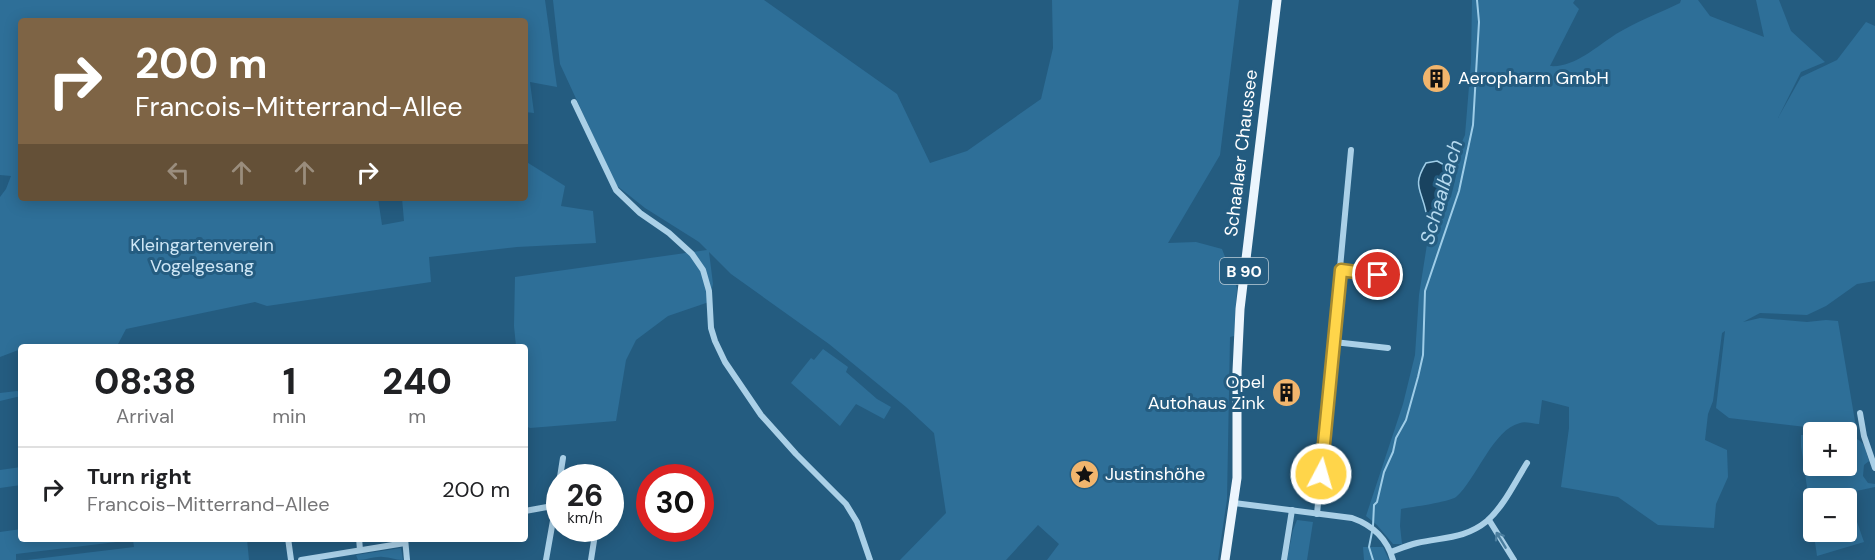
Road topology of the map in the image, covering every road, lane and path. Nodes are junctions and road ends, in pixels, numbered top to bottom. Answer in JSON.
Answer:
{"nodes":[{"id":1,"x":1277,"y":0,"type":"edge"},
{"id":2,"x":574,"y":102,"type":"dead end"},
{"id":3,"x":1351,"y":150,"type":"dead end"},
{"id":4,"x":1341,"y":270,"type":"junction"},
{"id":5,"x":1397,"y":278,"type":"dead end"},
{"id":6,"x":1334,"y":342,"type":"junction"},
{"id":7,"x":1388,"y":348,"type":"dead end"},
{"id":8,"x":1860,"y":413,"type":"dead end"},
{"id":9,"x":563,"y":458,"type":"dead end"},
{"id":10,"x":1527,"y":463,"type":"dead end"},
{"id":11,"x":562,"y":464,"type":"edge"},
{"id":12,"x":1875,"y":468,"type":"edge"},
{"id":13,"x":1234,"y":503,"type":"junction"},
{"id":14,"x":546,"y":507,"type":"edge"},
{"id":15,"x":528,"y":510,"type":"edge"},
{"id":16,"x":1292,"y":510,"type":"junction"},
{"id":17,"x":1317,"y":514,"type":"junction"},
{"id":18,"x":1489,"y":520,"type":"junction"},
{"id":19,"x":289,"y":542,"type":"edge"},
{"id":20,"x":359,"y":542,"type":"edge"},
{"id":21,"x":400,"y":542,"type":"edge"},
{"id":22,"x":405,"y":542,"type":"edge"},
{"id":23,"x":550,"y":542,"type":"edge"},
{"id":24,"x":594,"y":542,"type":"edge"},
{"id":25,"x":360,"y":550,"type":"junction"},
{"id":26,"x":1391,"y":552,"type":"junction"},
{"id":27,"x":291,"y":560,"type":"edge"},
{"id":28,"x":301,"y":560,"type":"edge"},
{"id":29,"x":407,"y":560,"type":"edge"},
{"id":30,"x":546,"y":560,"type":"edge"},
{"id":31,"x":591,"y":560,"type":"edge"},
{"id":32,"x":870,"y":560,"type":"edge"},
{"id":33,"x":1225,"y":560,"type":"edge"},
{"id":34,"x":1284,"y":560,"type":"edge"},
{"id":35,"x":1393,"y":560,"type":"edge"},
{"id":36,"x":1514,"y":560,"type":"edge"}],
"edges":[{"from":1,"to":13,"type":"main road","name":"Schaalaer Chaussee","number":"B 90"},
{"from":2,"to":32,"type":"street"},
{"from":3,"to":4,"type":"street"},
{"from":4,"to":5,"type":"street"},
{"from":4,"to":6,"type":"street"},
{"from":6,"to":7,"type":"street"},
{"from":6,"to":17,"type":"street"},
{"from":8,"to":12,"type":"street"},
{"from":9,"to":11,"type":"street"},
{"from":10,"to":18,"type":"street"},
{"from":13,"to":16,"type":"street"},
{"from":13,"to":33,"type":"main road","name":"Schaalaer Chaussee","number":"B 90"},
{"from":14,"to":15,"type":"street"},
{"from":16,"to":17,"type":"street"},
{"from":16,"to":34,"type":"street"},
{"from":17,"to":26,"type":"street"},
{"from":18,"to":26,"type":"street"},
{"from":36,"to":18,"type":"street","one_way":true},
{"from":19,"to":27,"type":"street"},
{"from":20,"to":25,"type":"street"},
{"from":21,"to":25,"type":"street"},
{"from":22,"to":29,"type":"street"},
{"from":23,"to":30,"type":"street"},
{"from":24,"to":31,"type":"street"},
{"from":25,"to":28,"type":"street"},
{"from":26,"to":35,"type":"street"}]}
